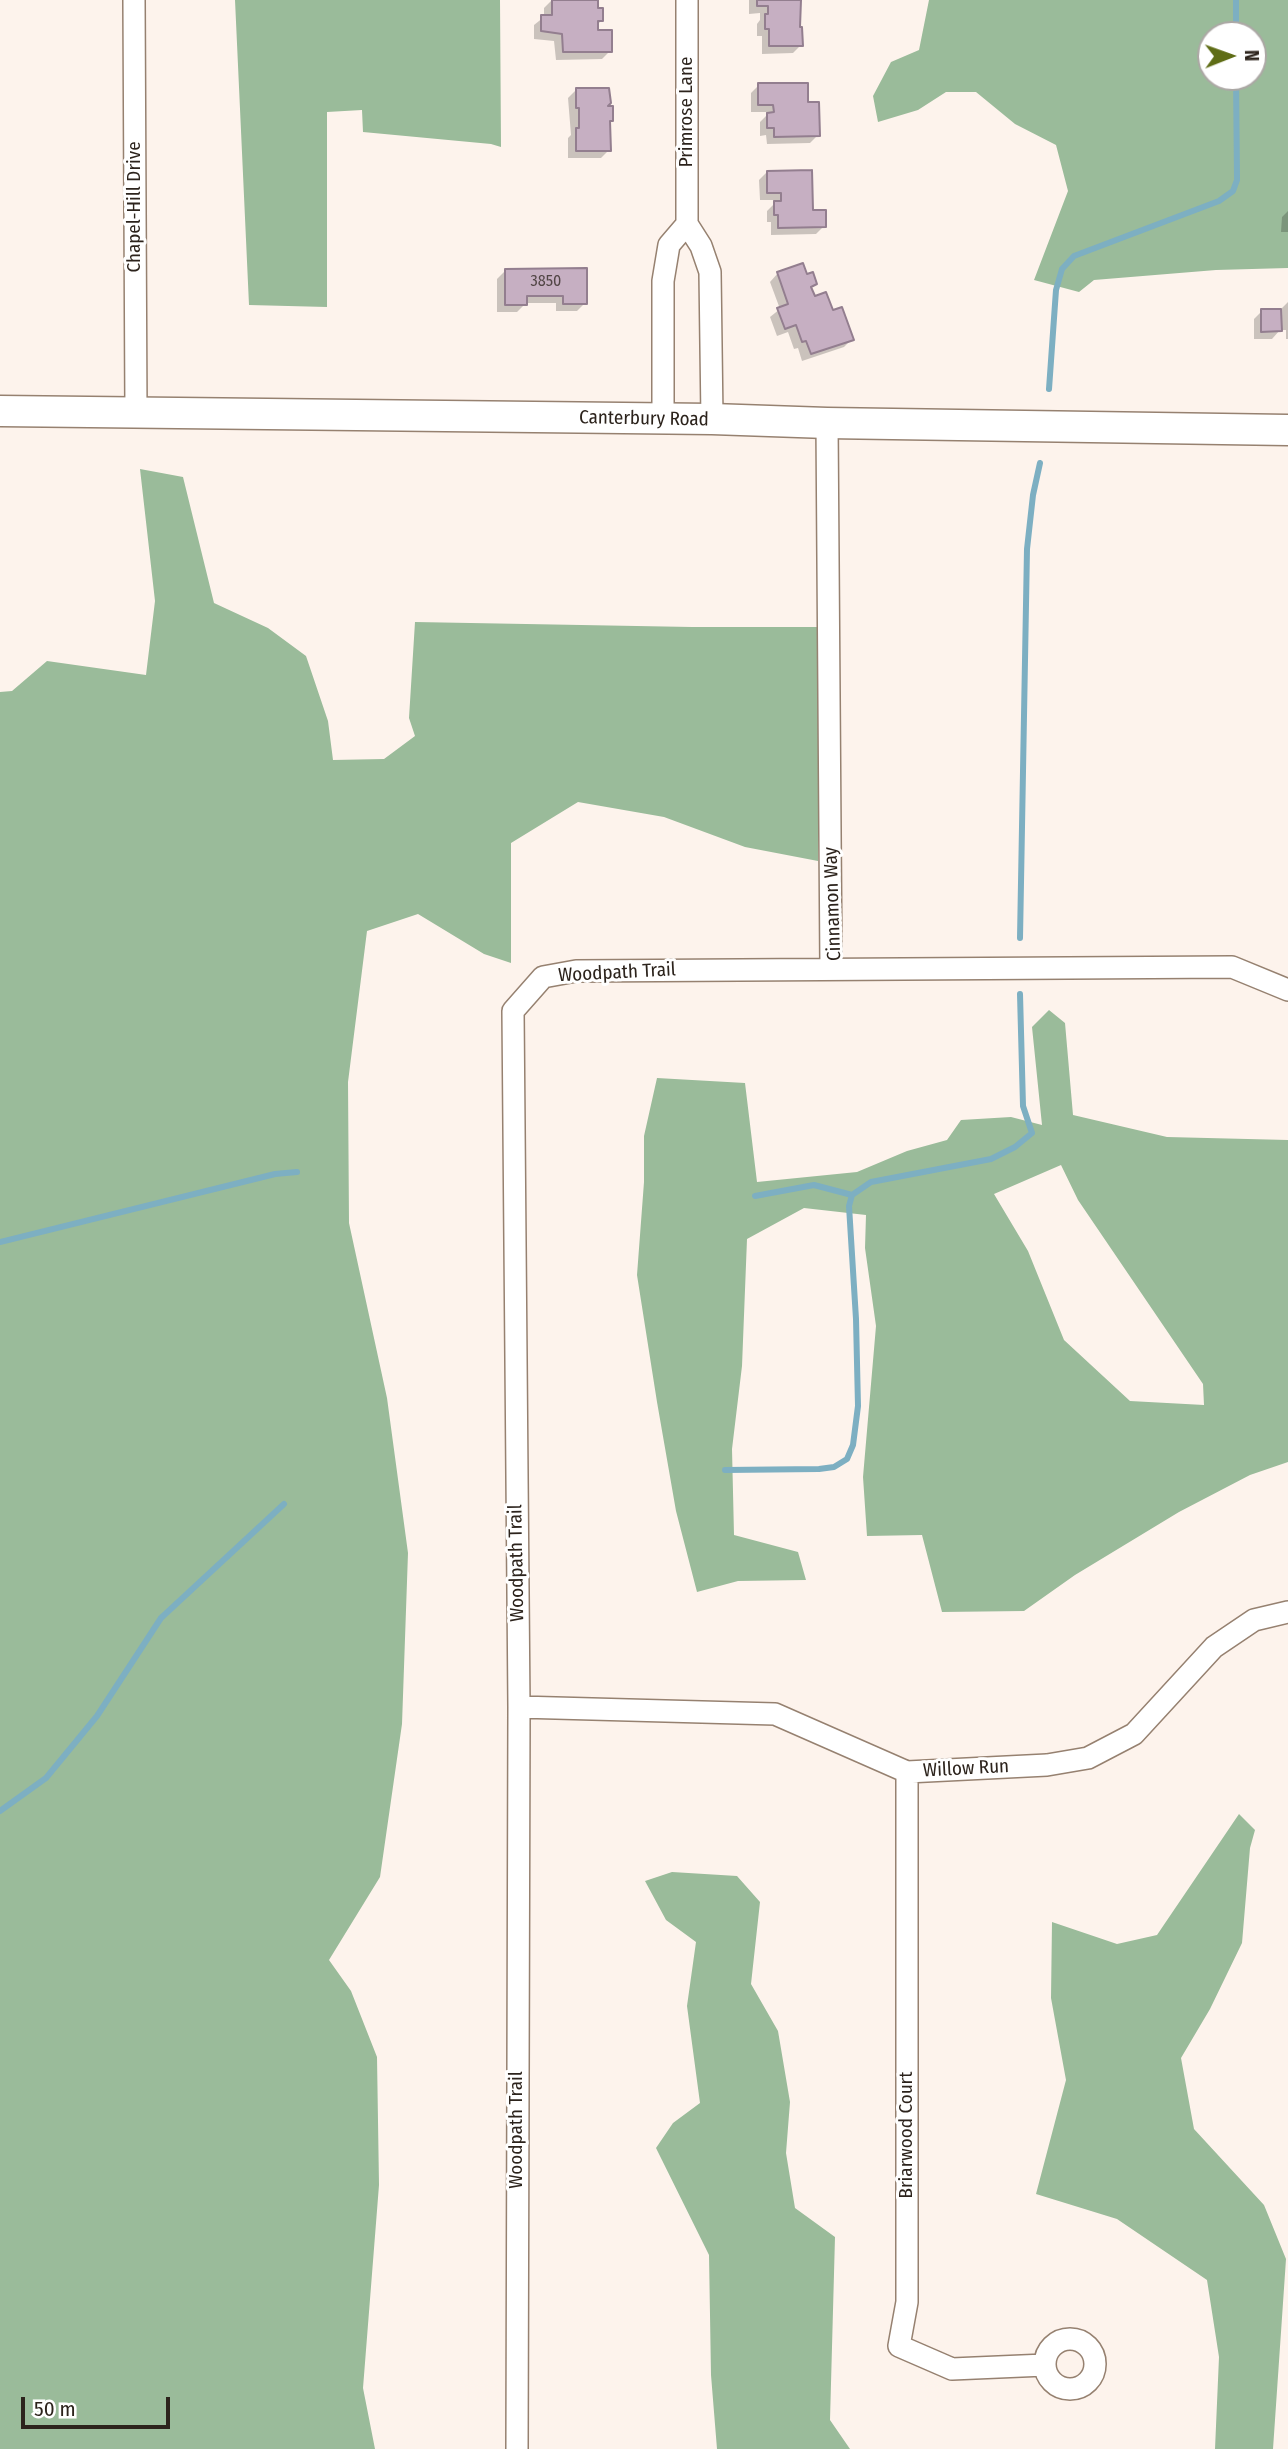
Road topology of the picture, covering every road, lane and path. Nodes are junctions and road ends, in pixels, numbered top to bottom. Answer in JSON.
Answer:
{"nodes":[{"id":1,"x":134,"y":0,"type":"edge"},
{"id":2,"x":687,"y":0,"type":"edge"},
{"id":3,"x":687,"y":224,"type":"junction"},
{"id":4,"x":0,"y":411,"type":"edge"},
{"id":5,"x":136,"y":413,"type":"junction"},
{"id":6,"x":663,"y":419,"type":"junction"},
{"id":7,"x":712,"y":419,"type":"junction"},
{"id":8,"x":827,"y":423,"type":"junction"},
{"id":9,"x":1288,"y":430,"type":"edge"},
{"id":10,"x":831,"y":968,"type":"junction"},
{"id":11,"x":1288,"y":990,"type":"edge"},
{"id":12,"x":1288,"y":1612,"type":"edge"},
{"id":13,"x":519,"y":1707,"type":"junction"},
{"id":14,"x":907,"y":1772,"type":"junction"},
{"id":15,"x":1045,"y":2365,"type":"dead end"},
{"id":16,"x":517,"y":2449,"type":"edge"}],
"edges":[{"from":1,"to":5,"type":"street","name":"Chapel-Hill Drive"},
{"from":2,"to":3,"type":"street","name":"Primrose Lane"},
{"from":3,"to":6,"type":"street"},
{"from":3,"to":7,"type":"street","name":"Primrose Lane"},
{"from":4,"to":5,"type":"street","name":"Canterbury Road"},
{"from":5,"to":6,"type":"street","name":"Canterbury Road"},
{"from":6,"to":7,"type":"street","name":"Canterbury Road"},
{"from":7,"to":8,"type":"street","name":"Canterbury Road"},
{"from":8,"to":9,"type":"street","name":"Canterbury Road"},
{"from":8,"to":10,"type":"street","name":"Cinnamon Way"},
{"from":10,"to":11,"type":"street","name":"Cinnamon Way"},
{"from":10,"to":13,"type":"street","name":"Woodpath Trail"},
{"from":12,"to":14,"type":"street","name":"Willow Run"},
{"from":13,"to":14,"type":"street","name":"Willow Run"},
{"from":13,"to":16,"type":"street","name":"Woodpath Trail"},
{"from":14,"to":15,"type":"street","name":"Briarwood Court"}]}
